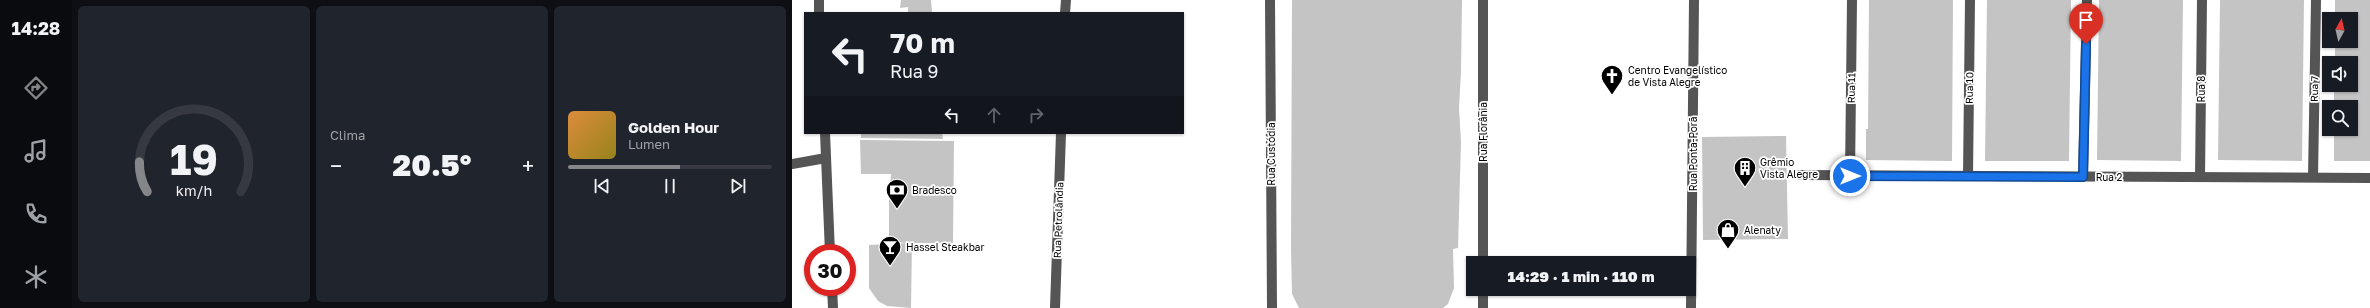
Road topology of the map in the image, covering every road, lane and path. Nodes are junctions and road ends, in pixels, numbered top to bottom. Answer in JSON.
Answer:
{"nodes":[{"id":1,"x":819,"y":0,"type":"edge"},
{"id":2,"x":1066,"y":0,"type":"edge"},
{"id":3,"x":1270,"y":0,"type":"edge"},
{"id":4,"x":1483,"y":0,"type":"edge"},
{"id":5,"x":1694,"y":0,"type":"edge"},
{"id":6,"x":1852,"y":0,"type":"edge"},
{"id":7,"x":1970,"y":0,"type":"edge"},
{"id":8,"x":2087,"y":0,"type":"edge"},
{"id":9,"x":2202,"y":0,"type":"edge"},
{"id":10,"x":2316,"y":0,"type":"edge"},
{"id":11,"x":819,"y":12,"type":"edge"},
{"id":12,"x":1065,"y":12,"type":"edge"},
{"id":13,"x":825,"y":134,"type":"edge"},
{"id":14,"x":1061,"y":134,"type":"edge"},
{"id":15,"x":826,"y":158,"type":"junction"},
{"id":16,"x":792,"y":164,"type":"edge"},
{"id":17,"x":1800,"y":175,"type":"dead end"},
{"id":18,"x":1850,"y":176,"type":"junction"},
{"id":19,"x":1968,"y":176,"type":"junction"},
{"id":20,"x":2083,"y":177,"type":"junction"},
{"id":21,"x":2200,"y":177,"type":"junction"},
{"id":22,"x":2313,"y":178,"type":"junction"},
{"id":23,"x":2370,"y":178,"type":"edge"},
{"id":24,"x":830,"y":244,"type":"edge"},
{"id":25,"x":1483,"y":256,"type":"edge"},
{"id":26,"x":832,"y":296,"type":"edge"},
{"id":27,"x":1483,"y":296,"type":"edge"},
{"id":28,"x":833,"y":308,"type":"edge"},
{"id":29,"x":1055,"y":308,"type":"edge"},
{"id":30,"x":1272,"y":308,"type":"edge"},
{"id":31,"x":1483,"y":308,"type":"edge"},
{"id":32,"x":1691,"y":308,"type":"edge"}],
"edges":[{"from":1,"to":11,"type":"street"},
{"from":2,"to":12,"type":"street"},
{"from":3,"to":30,"type":"street","name":"Rua Custódia"},
{"from":4,"to":25,"type":"street","name":"Rua Florânia"},
{"from":5,"to":32,"type":"street","name":"Rua Ponta-Porã"},
{"from":6,"to":18,"type":"street","name":"Rua 11"},
{"from":7,"to":19,"type":"street","name":"Rua 10"},
{"from":8,"to":20,"type":"street"},
{"from":9,"to":21,"type":"street","name":"Rua 8"},
{"from":10,"to":22,"type":"street","name":"Rua 7"},
{"from":13,"to":15,"type":"street"},
{"from":14,"to":29,"type":"street","name":"Rua Petrolândia"},
{"from":15,"to":16,"type":"street"},
{"from":15,"to":24,"type":"street"},
{"from":17,"to":18,"type":"street","name":"Rua 2"},
{"from":18,"to":19,"type":"street","name":"Rua 2"},
{"from":19,"to":20,"type":"street","name":"Rua 2"},
{"from":20,"to":21,"type":"street","name":"Rua 2"},
{"from":21,"to":22,"type":"street","name":"Rua 2"},
{"from":22,"to":23,"type":"street","name":"Rua 2"},
{"from":26,"to":28,"type":"street"},
{"from":27,"to":31,"type":"street"}]}
